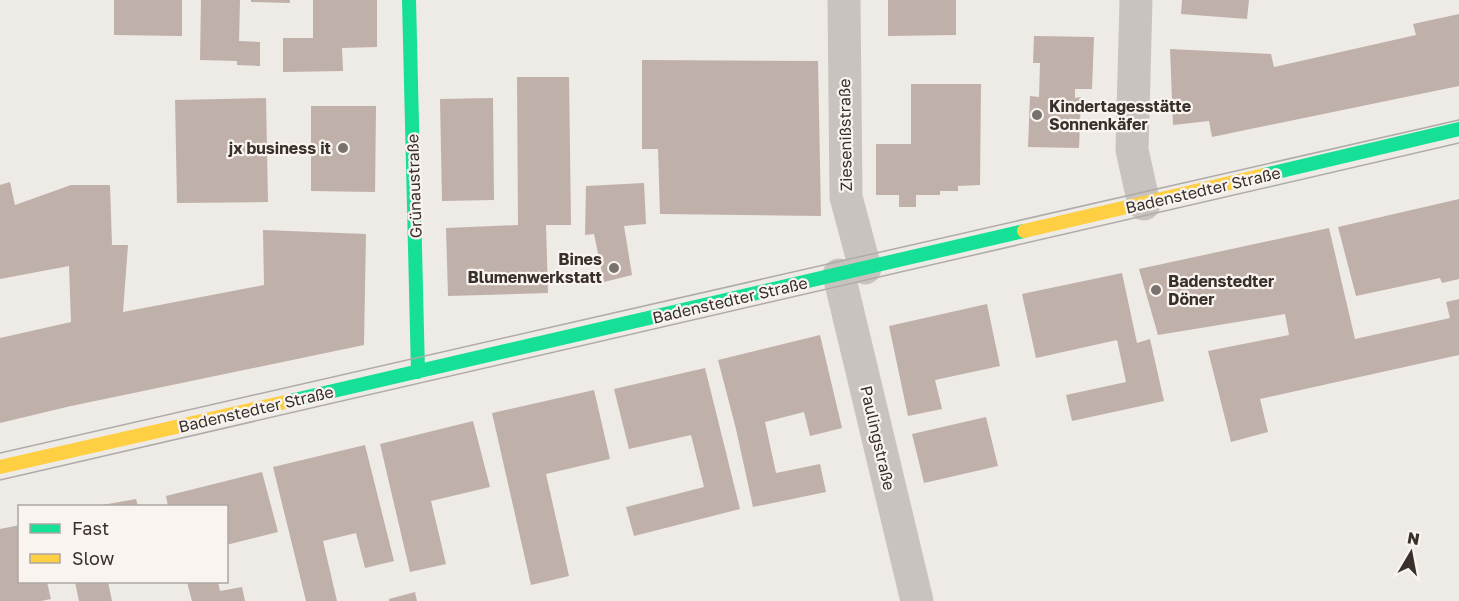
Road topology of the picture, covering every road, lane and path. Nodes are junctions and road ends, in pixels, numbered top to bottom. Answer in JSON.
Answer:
{"nodes":[{"id":1,"x":409,"y":0,"type":"edge"},
{"id":2,"x":844,"y":0,"type":"edge"},
{"id":3,"x":1136,"y":0,"type":"edge"},
{"id":4,"x":1459,"y":129,"type":"edge"},
{"id":5,"x":1144,"y":204,"type":"junction"},
{"id":6,"x":852,"y":271,"type":"junction"},
{"id":7,"x":418,"y":372,"type":"junction"},
{"id":8,"x":0,"y":467,"type":"edge"},
{"id":9,"x":917,"y":601,"type":"edge"}],
"edges":[{"from":1,"to":7,"type":"street","name":"Grünaustraße"},
{"from":2,"to":6,"type":"street","name":"Ziesenißstraße"},
{"from":3,"to":5,"type":"street"},
{"from":4,"to":5,"type":"street","name":"Badenstedter Straße"},
{"from":5,"to":6,"type":"street","name":"Badenstedter Straße"},
{"from":6,"to":7,"type":"street","name":"Badenstedter Straße"},
{"from":6,"to":9,"type":"street","name":"Paulingstraße"},
{"from":7,"to":8,"type":"street","name":"Badenstedter Straße"}]}
